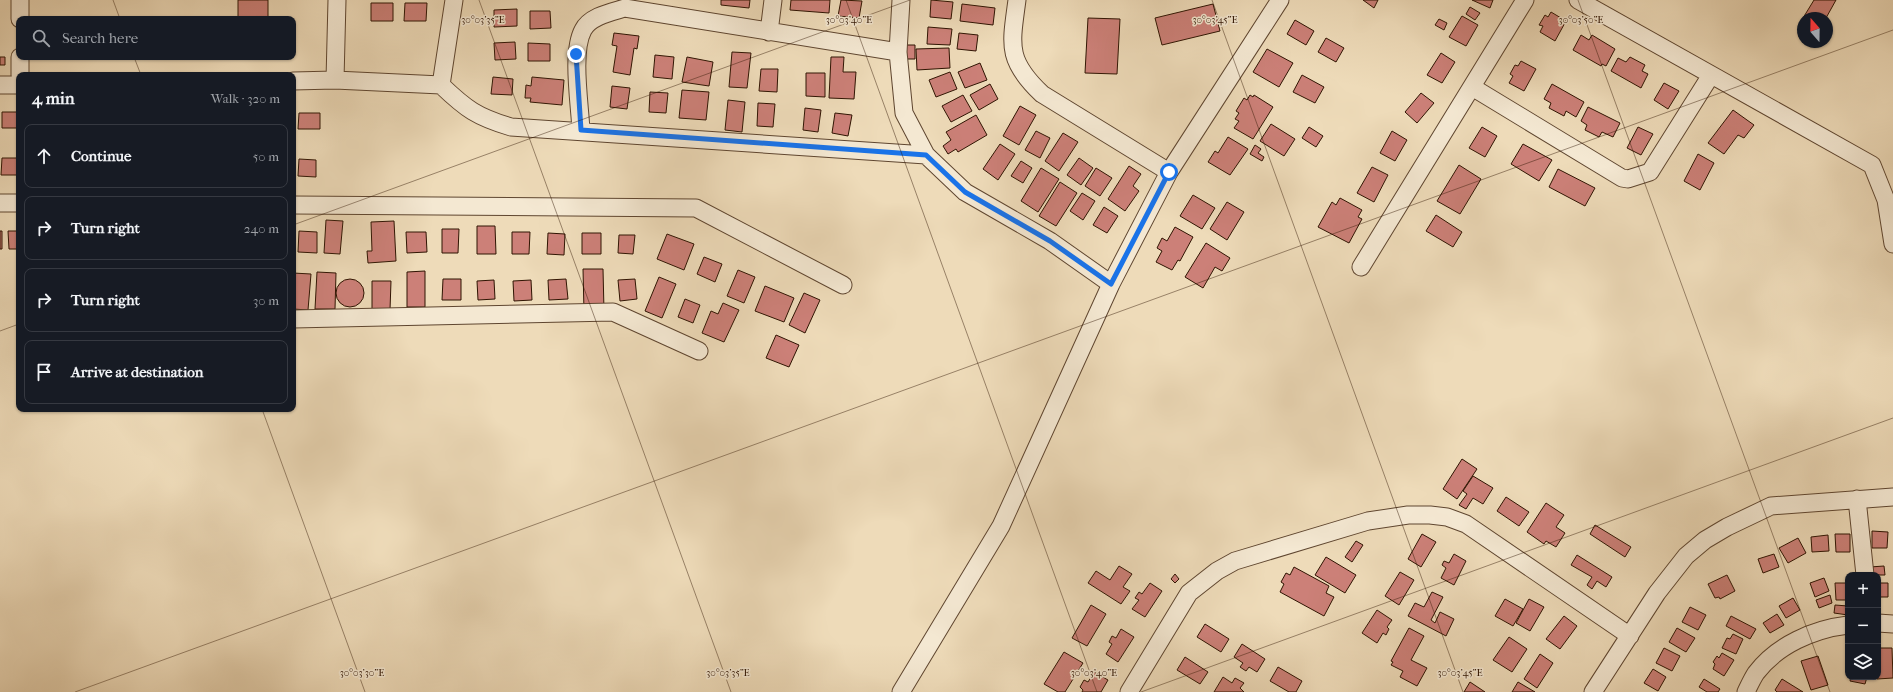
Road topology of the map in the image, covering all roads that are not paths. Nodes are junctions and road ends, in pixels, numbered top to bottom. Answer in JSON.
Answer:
{"nodes":[{"id":1,"x":20,"y":0,"type":"edge"},
{"id":2,"x":337,"y":0,"type":"edge"},
{"id":3,"x":454,"y":0,"type":"edge"},
{"id":4,"x":773,"y":0,"type":"edge"},
{"id":5,"x":901,"y":0,"type":"edge"},
{"id":6,"x":1016,"y":0,"type":"edge"},
{"id":7,"x":1280,"y":0,"type":"edge"},
{"id":8,"x":1525,"y":0,"type":"edge"},
{"id":9,"x":1578,"y":0,"type":"edge"},
{"id":10,"x":20,"y":16,"type":"edge"},
{"id":11,"x":769,"y":32,"type":"junction"},
{"id":12,"x":898,"y":52,"type":"junction"},
{"id":13,"x":20,"y":60,"type":"edge"},
{"id":14,"x":20,"y":72,"type":"edge"},
{"id":15,"x":1711,"y":75,"type":"junction"},
{"id":16,"x":335,"y":80,"type":"junction"},
{"id":17,"x":296,"y":81,"type":"edge"},
{"id":18,"x":441,"y":84,"type":"junction"},
{"id":19,"x":0,"y":85,"type":"edge"},
{"id":20,"x":16,"y":85,"type":"edge"},
{"id":21,"x":1472,"y":87,"type":"junction"},
{"id":22,"x":581,"y":130,"type":"junction"},
{"id":23,"x":926,"y":155,"type":"junction"},
{"id":24,"x":1169,"y":172,"type":"junction"},
{"id":25,"x":0,"y":203,"type":"edge"},
{"id":26,"x":16,"y":203,"type":"edge"},
{"id":27,"x":296,"y":205,"type":"edge"},
{"id":28,"x":1893,"y":244,"type":"edge"},
{"id":29,"x":1361,"y":267,"type":"dead end"},
{"id":30,"x":1111,"y":284,"type":"junction"},
{"id":31,"x":843,"y":285,"type":"dead end"},
{"id":32,"x":296,"y":319,"type":"edge"},
{"id":33,"x":699,"y":352,"type":"dead end"},
{"id":34,"x":1893,"y":497,"type":"edge"},
{"id":35,"x":1857,"y":499,"type":"junction"},
{"id":36,"x":1864,"y":572,"type":"edge"},
{"id":37,"x":1881,"y":623,"type":"edge"},
{"id":38,"x":1893,"y":624,"type":"edge"},
{"id":39,"x":1845,"y":626,"type":"edge"},
{"id":40,"x":1630,"y":636,"type":"junction"},
{"id":41,"x":901,"y":692,"type":"edge"},
{"id":42,"x":1129,"y":692,"type":"edge"},
{"id":43,"x":1593,"y":692,"type":"edge"},
{"id":44,"x":1746,"y":692,"type":"edge"}],
"edges":[{"from":1,"to":10,"type":"street"},
{"from":2,"to":16,"type":"street"},
{"from":3,"to":18,"type":"street"},
{"from":4,"to":11,"type":"street"},
{"from":5,"to":12,"type":"street"},
{"from":6,"to":24,"type":"street"},
{"from":7,"to":24,"type":"street"},
{"from":8,"to":21,"type":"street"},
{"from":9,"to":15,"type":"street"},
{"from":11,"to":12,"type":"street"},
{"from":11,"to":22,"type":"street"},
{"from":12,"to":23,"type":"street"},
{"from":13,"to":14,"type":"street"},
{"from":15,"to":21,"type":"street"},
{"from":15,"to":28,"type":"street"},
{"from":16,"to":17,"type":"street"},
{"from":16,"to":18,"type":"street"},
{"from":18,"to":22,"type":"street"},
{"from":19,"to":20,"type":"street"},
{"from":21,"to":29,"type":"street"},
{"from":22,"to":23,"type":"street"},
{"from":23,"to":30,"type":"street"},
{"from":24,"to":30,"type":"street"},
{"from":25,"to":26,"type":"street"},
{"from":27,"to":31,"type":"street"},
{"from":30,"to":41,"type":"street"},
{"from":32,"to":33,"type":"street"},
{"from":34,"to":35,"type":"street"},
{"from":35,"to":36,"type":"street"},
{"from":35,"to":40,"type":"street"},
{"from":37,"to":38,"type":"street"},
{"from":39,"to":44,"type":"street"},
{"from":40,"to":42,"type":"street"},
{"from":40,"to":43,"type":"street"}]}
